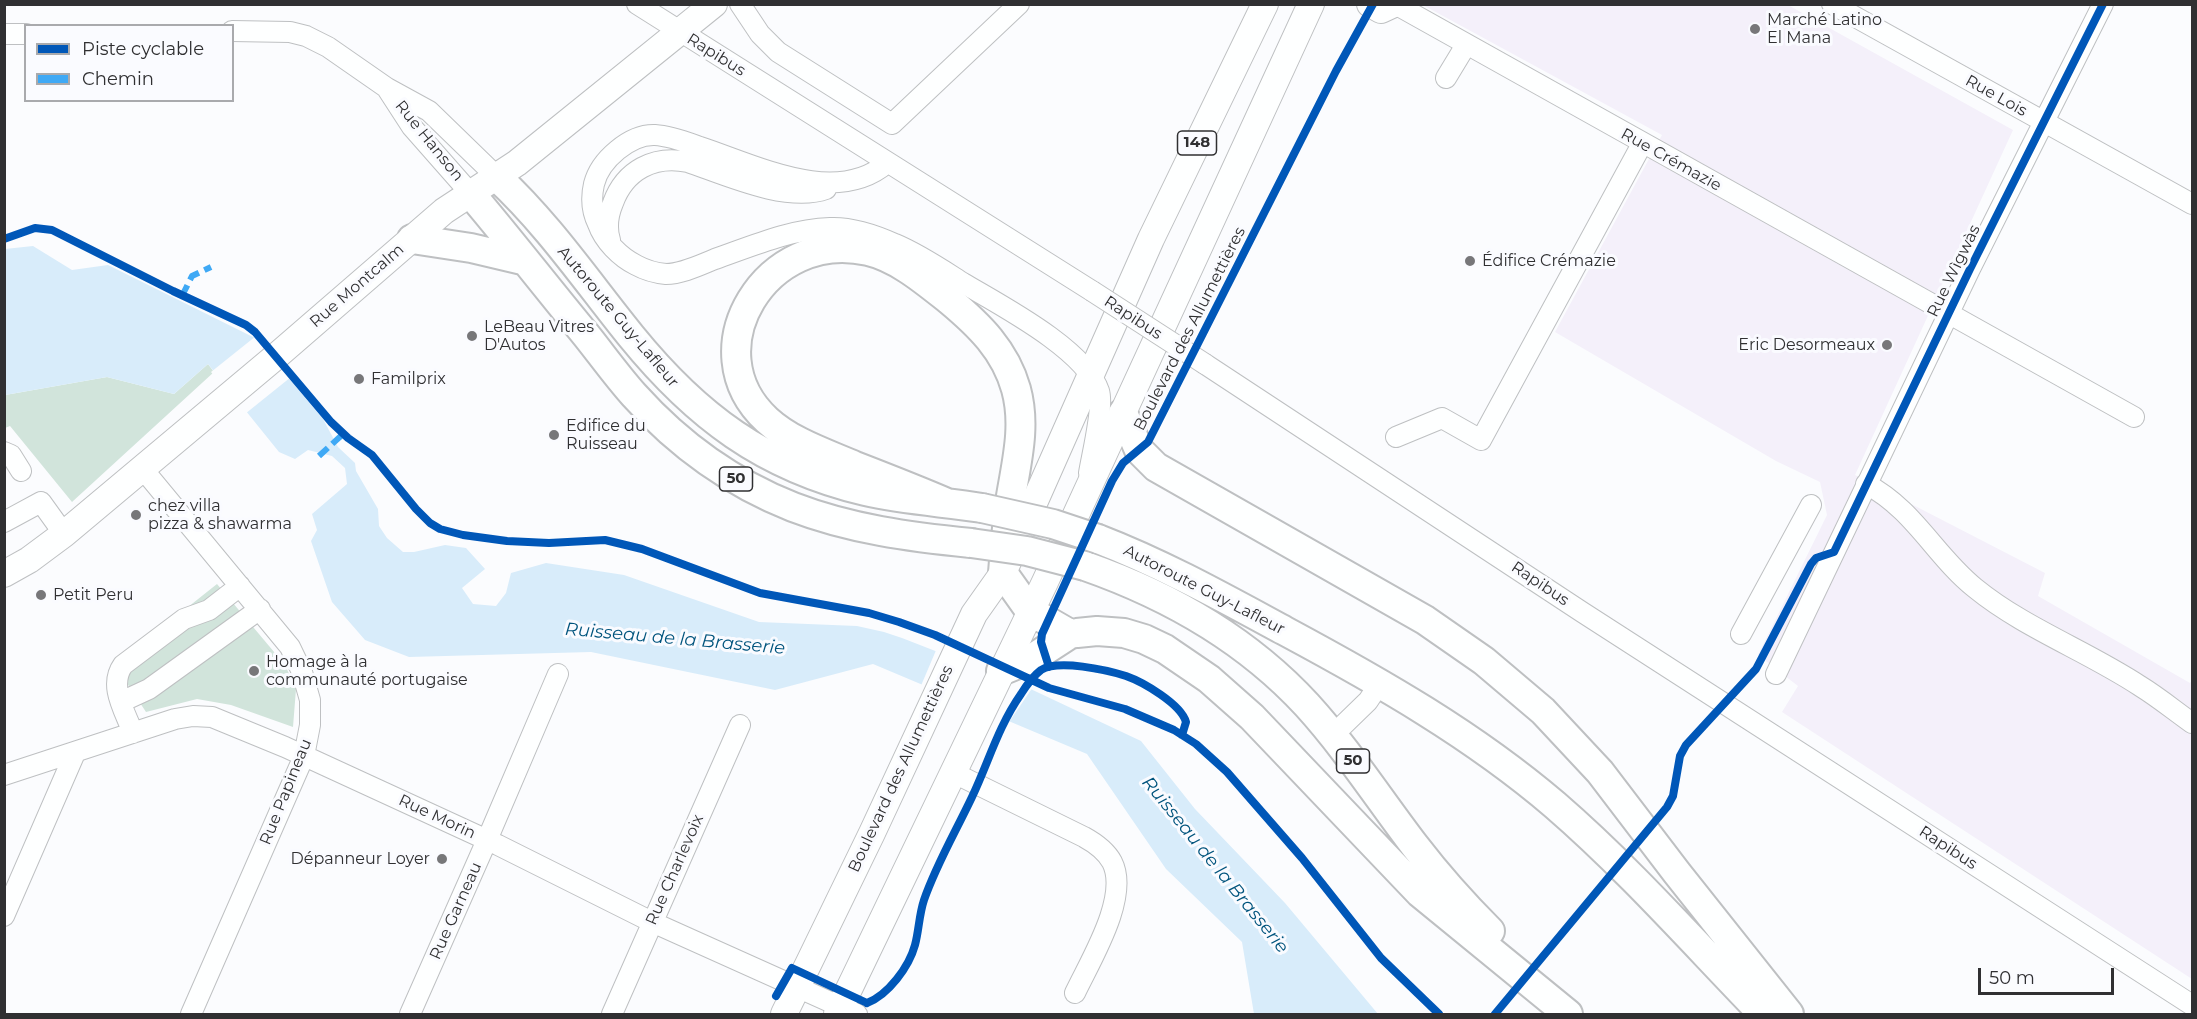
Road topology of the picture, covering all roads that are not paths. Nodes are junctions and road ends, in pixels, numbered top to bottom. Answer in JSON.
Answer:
{"nodes":[{"id":1,"x":637,"y":4,"type":"edge"},
{"id":2,"x":714,"y":4,"type":"edge"},
{"id":3,"x":740,"y":4,"type":"edge"},
{"id":4,"x":1019,"y":4,"type":"edge"},
{"id":5,"x":1265,"y":4,"type":"edge"},
{"id":6,"x":1331,"y":4,"type":"edge"},
{"id":7,"x":1832,"y":4,"type":"edge"},
{"id":8,"x":2103,"y":4,"type":"edge"},
{"id":9,"x":1388,"y":5,"type":"edge"},
{"id":10,"x":1308,"y":9,"type":"edge"},
{"id":11,"x":234,"y":31,"type":"edge"},
{"id":12,"x":679,"y":32,"type":"junction"},
{"id":13,"x":4,"y":34,"type":"edge"},
{"id":14,"x":24,"y":34,"type":"edge"},
{"id":15,"x":1466,"y":45,"type":"junction"},
{"id":16,"x":1446,"y":78,"type":"dead end"},
{"id":17,"x":387,"y":88,"type":"junction"},
{"id":18,"x":2043,"y":122,"type":"junction"},
{"id":19,"x":1642,"y":144,"type":"junction"},
{"id":20,"x":887,"y":163,"type":"junction"},
{"id":21,"x":496,"y":177,"type":"junction"},
{"id":22,"x":838,"y":183,"type":"junction"},
{"id":23,"x":471,"y":194,"type":"junction"},
{"id":24,"x":2193,"y":204,"type":"edge"},
{"id":25,"x":781,"y":237,"type":"junction"},
{"id":26,"x":412,"y":239,"type":"junction"},
{"id":27,"x":836,"y":247,"type":"junction"},
{"id":28,"x":617,"y":250,"type":"junction"},
{"id":29,"x":526,"y":261,"type":"junction"},
{"id":30,"x":1948,"y":315,"type":"junction"},
{"id":31,"x":1090,"y":376,"type":"junction"},
{"id":32,"x":1123,"y":413,"type":"junction"},
{"id":33,"x":2134,"y":417,"type":"dead end"},
{"id":34,"x":1396,"y":437,"type":"dead end"},
{"id":35,"x":4,"y":452,"type":"edge"},
{"id":36,"x":142,"y":468,"type":"junction"},
{"id":37,"x":21,"y":471,"type":"dead end"},
{"id":38,"x":1866,"y":484,"type":"junction"},
{"id":39,"x":1085,"y":496,"type":"junction"},
{"id":40,"x":947,"y":503,"type":"junction"},
{"id":41,"x":1811,"y":505,"type":"dead end"},
{"id":42,"x":4,"y":522,"type":"edge"},
{"id":43,"x":64,"y":534,"type":"junction"},
{"id":44,"x":1003,"y":573,"type":"junction"},
{"id":45,"x":4,"y":574,"type":"edge"},
{"id":46,"x":240,"y":586,"type":"junction"},
{"id":47,"x":260,"y":609,"type":"junction"},
{"id":48,"x":1030,"y":611,"type":"junction"},
{"id":49,"x":1070,"y":634,"type":"junction"},
{"id":50,"x":1741,"y":634,"type":"dead end"},
{"id":51,"x":1011,"y":663,"type":"junction"},
{"id":52,"x":558,"y":674,"type":"dead end"},
{"id":53,"x":1776,"y":674,"type":"dead end"},
{"id":54,"x":1380,"y":683,"type":"junction"},
{"id":55,"x":115,"y":691,"type":"junction"},
{"id":56,"x":2186,"y":718,"type":"edge"},
{"id":57,"x":740,"y":725,"type":"dead end"},
{"id":58,"x":134,"y":733,"type":"junction"},
{"id":59,"x":1333,"y":735,"type":"junction"},
{"id":60,"x":75,"y":753,"type":"junction"},
{"id":61,"x":304,"y":756,"type":"junction"},
{"id":62,"x":954,"y":773,"type":"junction"},
{"id":63,"x":4,"y":775,"type":"edge"},
{"id":64,"x":488,"y":840,"type":"junction"},
{"id":65,"x":4,"y":916,"type":"edge"},
{"id":66,"x":652,"y":922,"type":"junction"},
{"id":67,"x":798,"y":988,"type":"junction"},
{"id":68,"x":1075,"y":993,"type":"dead end"},
{"id":69,"x":2193,"y":1005,"type":"edge"},
{"id":70,"x":845,"y":1012,"type":"edge"},
{"id":71,"x":191,"y":1014,"type":"edge"},
{"id":72,"x":410,"y":1014,"type":"edge"},
{"id":73,"x":612,"y":1014,"type":"edge"},
{"id":74,"x":784,"y":1014,"type":"edge"},
{"id":75,"x":1568,"y":1014,"type":"edge"},
{"id":76,"x":1574,"y":1014,"type":"edge"},
{"id":77,"x":1763,"y":1014,"type":"edge"},
{"id":78,"x":1789,"y":1014,"type":"edge"}],
"edges":[{"from":1,"to":12,"type":"street","name":"Rapibus"},
{"from":2,"to":12,"type":"main road","name":"Rue Montcalm"},
{"from":3,"to":4,"type":"street"},
{"from":5,"to":31,"type":"main road","name":"Boulevard des Allumettières","number":"148"},
{"from":6,"to":10,"type":"main road"},
{"from":7,"to":18,"type":"street","name":"Rue Lois"},
{"from":8,"to":18,"type":"street","name":"Rue Wìgwàs"},
{"from":9,"to":15,"type":"street","name":"Rue Crémazie"},
{"from":10,"to":32,"type":"main road","name":"Boulevard des Allumettières","number":"148"},
{"from":11,"to":17,"type":"street","name":"Rue Hanson"},
{"from":12,"to":20,"type":"street","name":"Rapibus"},
{"from":12,"to":21,"type":"main road","name":"Rue Montcalm"},
{"from":13,"to":14,"type":"street"},
{"from":15,"to":16,"type":"street"},
{"from":15,"to":19,"type":"street","name":"Rue Crémazie"},
{"from":17,"to":21,"type":"street","name":"Rue Hanson"},
{"from":17,"to":23,"type":"street","name":"Rue Hanson"},
{"from":18,"to":24,"type":"street","name":"Rue Lois"},
{"from":18,"to":30,"type":"street","name":"Rue Wìgwàs"},
{"from":19,"to":30,"type":"street","name":"Rue Crémazie"},
{"from":19,"to":34,"type":"street"},
{"from":20,"to":22,"type":"street"},
{"from":20,"to":69,"type":"street","name":"Rapibus","bridge":true},
{"from":21,"to":23,"type":"main road","name":"Rue Montcalm"},
{"from":21,"to":40,"type":"highway","name":"Autoroute Guy-Lafleur","number":"50"},
{"from":22,"to":28,"type":"street"},
{"from":22,"to":28,"type":"street"},
{"from":23,"to":26,"type":"main road","name":"Rue Montcalm"},
{"from":23,"to":29,"type":"highway","name":"Autoroute Guy-Lafleur","number":"50"},
{"from":25,"to":27,"type":"street"},
{"from":25,"to":28,"type":"street"},
{"from":25,"to":31,"type":"street"},
{"from":26,"to":29,"type":"highway"},
{"from":26,"to":36,"type":"main road","name":"Rue Montcalm"},
{"from":27,"to":40,"type":"highway"},
{"from":27,"to":44,"type":"highway"},
{"from":29,"to":59,"type":"highway","name":"Autoroute Guy-Lafleur","number":"50","bridge":true},
{"from":30,"to":33,"type":"street","name":"Rue Crémazie"},
{"from":30,"to":38,"type":"street","name":"Rue Wìgwàs"},
{"from":31,"to":39,"type":"street"},
{"from":31,"to":44,"type":"main road","name":"Boulevard des Allumettières","number":"148"},
{"from":32,"to":39,"type":"main road","name":"Boulevard des Allumettières"},
{"from":32,"to":78,"type":"highway"},
{"from":35,"to":37,"type":"street"},
{"from":36,"to":43,"type":"main road","name":"Rue Montcalm"},
{"from":36,"to":46,"type":"street","name":"Rue Papineau"},
{"from":38,"to":53,"type":"street","name":"Rue Wìgwàs"},
{"from":38,"to":56,"type":"street"},
{"from":39,"to":48,"type":"main road","name":"Boulevard des Allumettières"},
{"from":40,"to":54,"type":"highway","name":"Autoroute Guy-Lafleur","number":"50","bridge":true},
{"from":41,"to":50,"type":"street"},
{"from":42,"to":43,"type":"street"},
{"from":43,"to":45,"type":"main road","name":"Rue Montcalm"},
{"from":44,"to":48,"type":"highway"},
{"from":44,"to":67,"type":"main road","name":"Boulevard des Allumettières"},
{"from":46,"to":47,"type":"street","name":"Rue Papineau"},
{"from":46,"to":55,"type":"street"},
{"from":47,"to":55,"type":"street"},
{"from":47,"to":61,"type":"street","name":"Rue Papineau"},
{"from":48,"to":49,"type":"highway"},
{"from":48,"to":51,"type":"main road","name":"Boulevard des Allumettières"},
{"from":49,"to":51,"type":"highway"},
{"from":49,"to":75,"type":"highway"},
{"from":51,"to":62,"type":"main road","name":"Boulevard des Allumettières"},
{"from":52,"to":64,"type":"street","name":"Rue Garneau"},
{"from":54,"to":59,"type":"street"},
{"from":54,"to":77,"type":"highway","name":"Autoroute Guy-Lafleur","number":"50"},
{"from":55,"to":58,"type":"street"},
{"from":57,"to":66,"type":"street","name":"Rue Charlevoix"},
{"from":58,"to":60,"type":"street","name":"Rue Morin"},
{"from":58,"to":61,"type":"street","name":"Rue Morin"},
{"from":59,"to":76,"type":"highway","name":"Autoroute Guy-Lafleur","number":"50"},
{"from":60,"to":63,"type":"street","name":"Rue Morin"},
{"from":60,"to":65,"type":"street"},
{"from":61,"to":64,"type":"street","name":"Rue Morin"},
{"from":61,"to":71,"type":"street","name":"Rue Papineau"},
{"from":62,"to":68,"type":"street"},
{"from":62,"to":70,"type":"main road","name":"Boulevard des Allumettières"},
{"from":64,"to":66,"type":"street","name":"Rue Morin"},
{"from":64,"to":72,"type":"street","name":"Rue Garneau"},
{"from":66,"to":67,"type":"street","name":"Rue Morin"},
{"from":66,"to":73,"type":"street","name":"Rue Charlevoix"},
{"from":67,"to":70,"type":"street","name":"Rue Morin"},
{"from":67,"to":74,"type":"main road","name":"Boulevard des Allumettières"}]}
